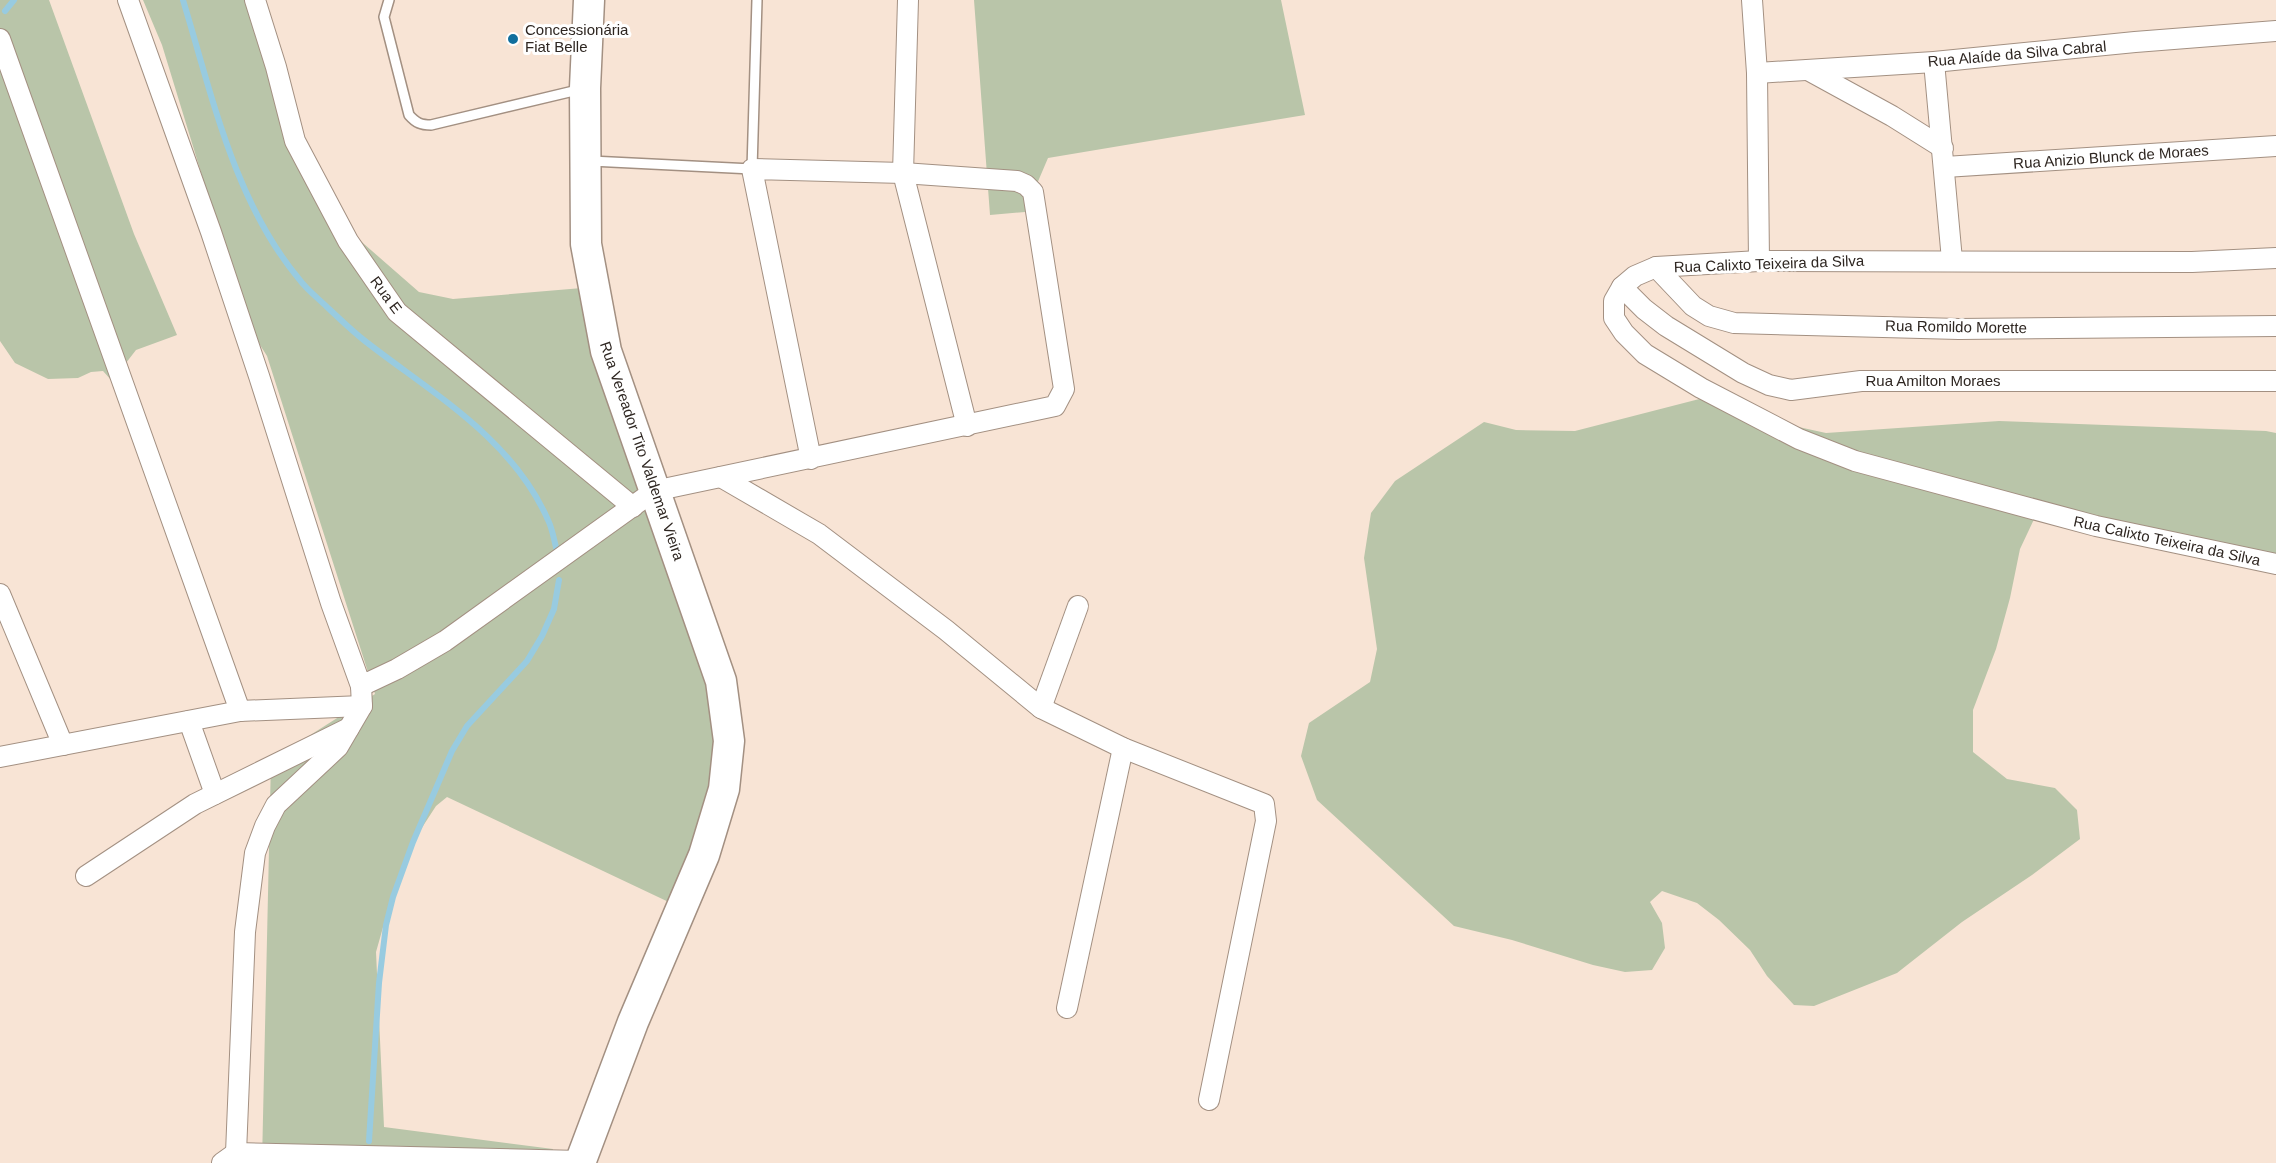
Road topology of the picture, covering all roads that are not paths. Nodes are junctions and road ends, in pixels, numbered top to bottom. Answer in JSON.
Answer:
{"nodes":[{"id":1,"x":128,"y":0,"type":"edge"},
{"id":2,"x":255,"y":0,"type":"edge"},
{"id":3,"x":389,"y":0,"type":"edge"},
{"id":4,"x":590,"y":0,"type":"edge"},
{"id":5,"x":757,"y":0,"type":"edge"},
{"id":6,"x":908,"y":0,"type":"edge"},
{"id":7,"x":1752,"y":0,"type":"edge"},
{"id":8,"x":2276,"y":31,"type":"edge"},
{"id":9,"x":0,"y":39,"type":"edge"},
{"id":10,"x":1934,"y":62,"type":"junction"},
{"id":11,"x":1808,"y":70,"type":"junction"},
{"id":12,"x":1757,"y":73,"type":"junction"},
{"id":13,"x":585,"y":88,"type":"junction"},
{"id":14,"x":2276,"y":146,"type":"edge"},
{"id":15,"x":1944,"y":157,"type":"junction"},
{"id":16,"x":585,"y":161,"type":"junction"},
{"id":17,"x":752,"y":169,"type":"junction"},
{"id":18,"x":903,"y":174,"type":"junction"},
{"id":19,"x":2276,"y":258,"type":"edge"},
{"id":20,"x":1759,"y":261,"type":"junction"},
{"id":21,"x":1952,"y":261,"type":"junction"},
{"id":22,"x":1656,"y":267,"type":"junction"},
{"id":23,"x":1622,"y":287,"type":"junction"},
{"id":24,"x":2276,"y":326,"type":"edge"},
{"id":25,"x":2276,"y":381,"type":"edge"},
{"id":26,"x":967,"y":426,"type":"junction"},
{"id":27,"x":811,"y":459,"type":"junction"},
{"id":28,"x":721,"y":477,"type":"junction"},
{"id":29,"x":643,"y":499,"type":"junction"},
{"id":30,"x":2276,"y":564,"type":"edge"},
{"id":31,"x":0,"y":594,"type":"edge"},
{"id":32,"x":1078,"y":606,"type":"dead end"},
{"id":33,"x":361,"y":686,"type":"junction"},
{"id":34,"x":362,"y":706,"type":"junction"},
{"id":35,"x":1041,"y":708,"type":"junction"},
{"id":36,"x":240,"y":711,"type":"junction"},
{"id":37,"x":189,"y":721,"type":"junction"},
{"id":38,"x":349,"y":728,"type":"junction"},
{"id":39,"x":63,"y":745,"type":"junction"},
{"id":40,"x":1123,"y":748,"type":"junction"},
{"id":41,"x":0,"y":757,"type":"edge"},
{"id":42,"x":215,"y":794,"type":"junction"},
{"id":43,"x":86,"y":876,"type":"dead end"},
{"id":44,"x":1066,"y":1008,"type":"dead end"},
{"id":45,"x":1209,"y":1100,"type":"dead end"},
{"id":46,"x":229,"y":1158,"type":"edge"},
{"id":47,"x":580,"y":1162,"type":"edge"}],
"edges":[{"from":1,"to":33,"type":"street"},
{"from":2,"to":29,"type":"street","name":"Rua E"},
{"from":3,"to":13,"type":"lane"},
{"from":4,"to":13,"type":"main road","name":"Rua Vereador Tito Valdemar Vieira"},
{"from":5,"to":17,"type":"lane"},
{"from":6,"to":18,"type":"street"},
{"from":7,"to":12,"type":"street"},
{"from":8,"to":10,"type":"street","name":"Rua Alaíde da Silva Cabral"},
{"from":9,"to":36,"type":"street"},
{"from":10,"to":11,"type":"street","name":"Rua Alaíde da Silva Cabral"},
{"from":10,"to":15,"type":"street"},
{"from":11,"to":12,"type":"street","name":"Rua Alaíde da Silva Cabral"},
{"from":11,"to":15,"type":"street"},
{"from":12,"to":20,"type":"street"},
{"from":13,"to":16,"type":"main road","name":"Rua Vereador Tito Valdemar Vieira"},
{"from":14,"to":15,"type":"street","name":"Rua Anizio Blunck de Moraes"},
{"from":15,"to":21,"type":"street"},
{"from":16,"to":17,"type":"lane"},
{"from":16,"to":29,"type":"main road","name":"Rua Vereador Tito Valdemar Vieira"},
{"from":17,"to":18,"type":"street"},
{"from":17,"to":27,"type":"street"},
{"from":18,"to":26,"type":"street"},
{"from":18,"to":26,"type":"street"},
{"from":19,"to":21,"type":"street","name":"Rua Calixto Teixeira da Silva"},
{"from":20,"to":21,"type":"street","name":"Rua Calixto Teixeira da Silva"},
{"from":20,"to":22,"type":"street","name":"Rua Calixto Teixeira da Silva"},
{"from":22,"to":23,"type":"street","name":"Rua Calixto Teixeira da Silva"},
{"from":22,"to":24,"type":"street","name":"Rua Romildo Morette"},
{"from":23,"to":25,"type":"street","name":"Rua Amilton Moraes"},
{"from":23,"to":30,"type":"street","name":"Rua Calixto Teixeira da Silva"},
{"from":26,"to":27,"type":"street"},
{"from":27,"to":28,"type":"street"},
{"from":28,"to":29,"type":"street"},
{"from":28,"to":35,"type":"street"},
{"from":29,"to":33,"type":"street"},
{"from":29,"to":47,"type":"main road","name":"Rua Vereador Tito Valdemar Vieira"},
{"from":31,"to":39,"type":"street"},
{"from":32,"to":35,"type":"street"},
{"from":33,"to":34,"type":"street"},
{"from":34,"to":36,"type":"street"},
{"from":34,"to":38,"type":"street"},
{"from":35,"to":40,"type":"street"},
{"from":36,"to":37,"type":"street"},
{"from":37,"to":39,"type":"street"},
{"from":37,"to":42,"type":"street"},
{"from":38,"to":42,"type":"street"},
{"from":38,"to":46,"type":"street"},
{"from":39,"to":41,"type":"street"},
{"from":40,"to":44,"type":"street"},
{"from":40,"to":45,"type":"street"},
{"from":42,"to":43,"type":"street"},
{"from":46,"to":47,"type":"street"}]}
